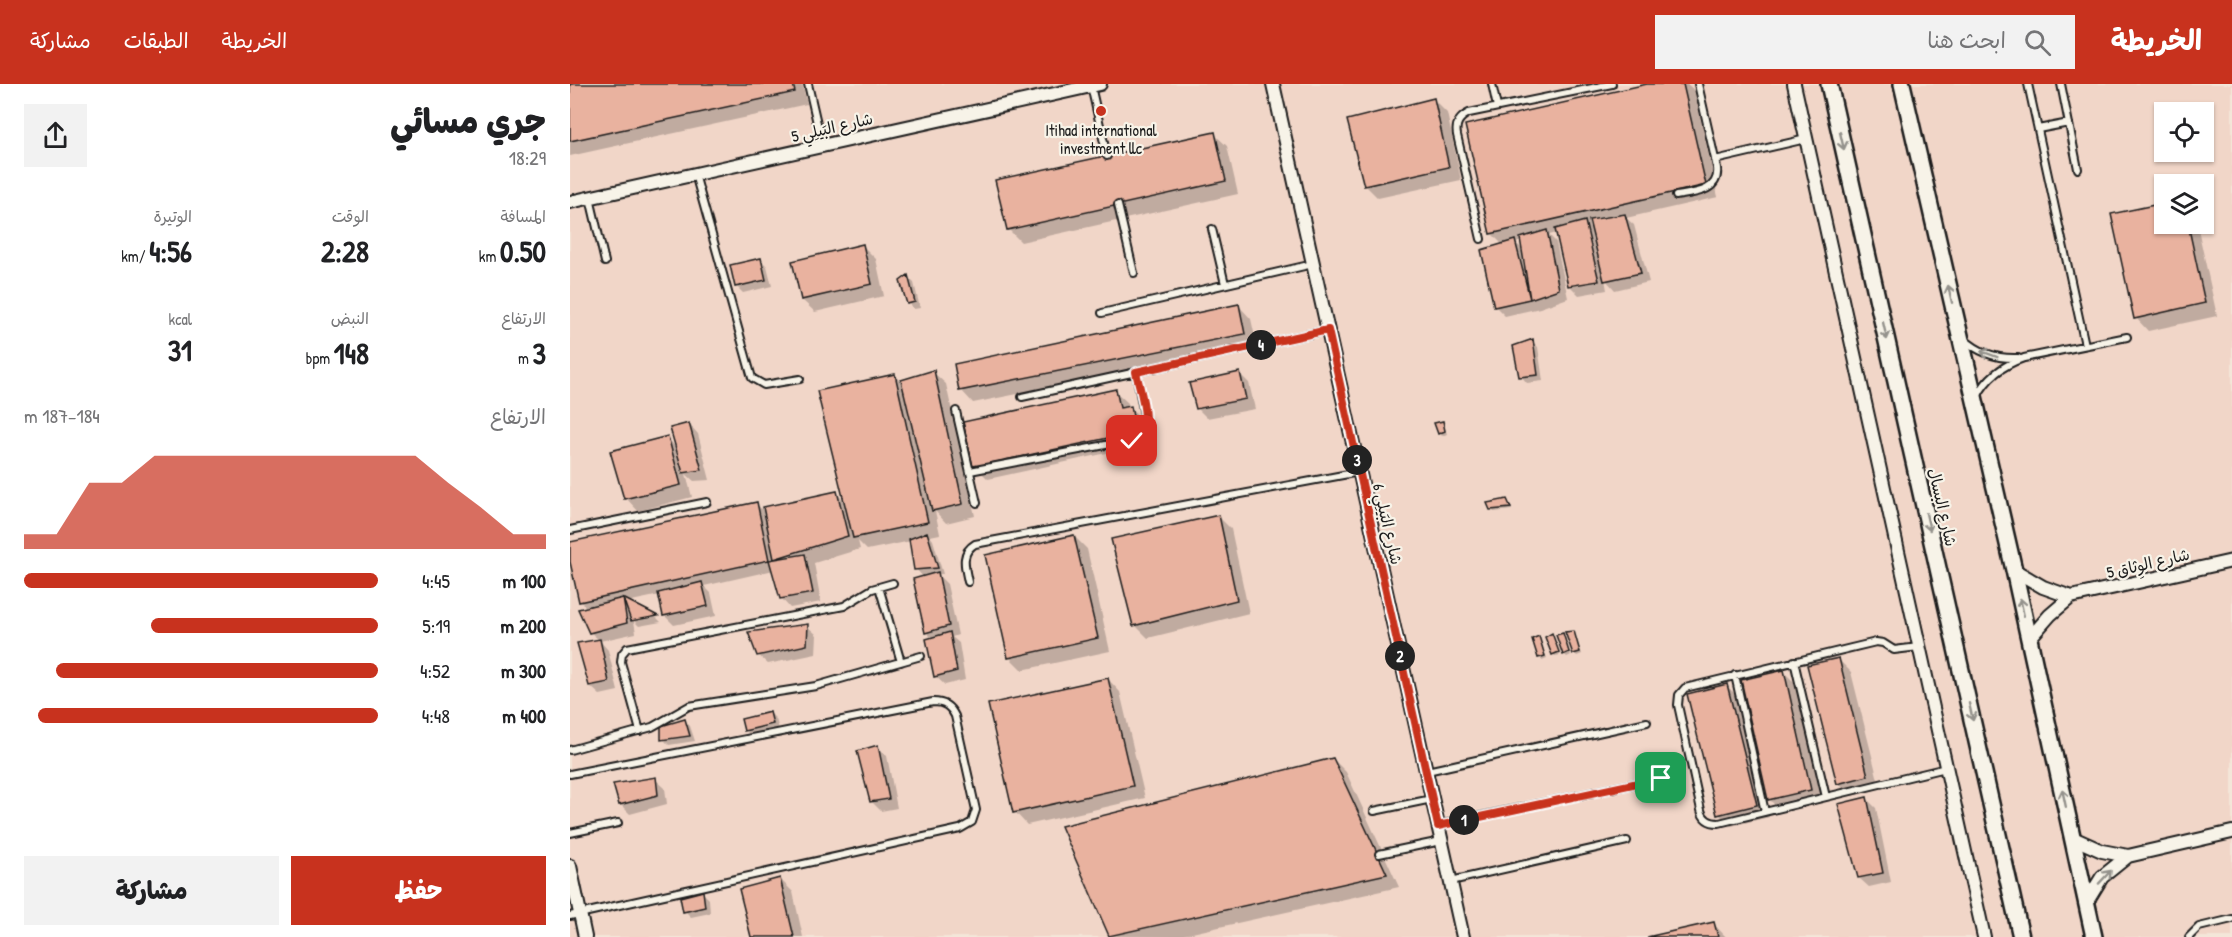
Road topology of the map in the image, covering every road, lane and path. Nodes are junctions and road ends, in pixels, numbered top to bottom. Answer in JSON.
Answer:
{"nodes":[{"id":1,"x":808,"y":84,"type":"edge"},
{"id":2,"x":1273,"y":84,"type":"edge"},
{"id":3,"x":1492,"y":84,"type":"edge"},
{"id":4,"x":1612,"y":84,"type":"edge"},
{"id":5,"x":1698,"y":84,"type":"edge"},
{"id":6,"x":1794,"y":84,"type":"edge"},
{"id":7,"x":1830,"y":84,"type":"edge"},
{"id":8,"x":1902,"y":84,"type":"edge"},
{"id":9,"x":2028,"y":84,"type":"edge"},
{"id":10,"x":2061,"y":84,"type":"edge"},
{"id":11,"x":1096,"y":85,"type":"edge"},
{"id":12,"x":1497,"y":107,"type":"junction"},
{"id":13,"x":2069,"y":123,"type":"junction"},
{"id":14,"x":2038,"y":129,"type":"junction"},
{"id":15,"x":1806,"y":139,"type":"junction"},
{"id":16,"x":822,"y":146,"type":"junction"},
{"id":17,"x":1107,"y":156,"type":"dead end"},
{"id":18,"x":1715,"y":160,"type":"junction"},
{"id":19,"x":2078,"y":169,"type":"dead end"},
{"id":20,"x":695,"y":174,"type":"junction"},
{"id":21,"x":1676,"y":196,"type":"dead end"},
{"id":22,"x":590,"y":197,"type":"junction"},
{"id":23,"x":570,"y":202,"type":"edge"},
{"id":24,"x":1118,"y":205,"type":"dead end"},
{"id":25,"x":1212,"y":230,"type":"dead end"},
{"id":26,"x":1481,"y":239,"type":"dead end"},
{"id":27,"x":605,"y":262,"type":"dead end"},
{"id":28,"x":1313,"y":264,"type":"junction"},
{"id":29,"x":1134,"y":273,"type":"dead end"},
{"id":30,"x":1225,"y":284,"type":"junction"},
{"id":31,"x":1102,"y":313,"type":"dead end"},
{"id":32,"x":1328,"y":330,"type":"junction"},
{"id":33,"x":1960,"y":335,"type":"junction"},
{"id":34,"x":2127,"y":337,"type":"dead end"},
{"id":35,"x":2085,"y":345,"type":"junction"},
{"id":36,"x":2024,"y":358,"type":"junction"},
{"id":37,"x":1136,"y":372,"type":"junction"},
{"id":38,"x":800,"y":379,"type":"dead end"},
{"id":39,"x":1022,"y":398,"type":"dead end"},
{"id":40,"x":1975,"y":400,"type":"junction"},
{"id":41,"x":956,"y":411,"type":"dead end"},
{"id":42,"x":970,"y":471,"type":"junction"},
{"id":43,"x":1359,"y":472,"type":"junction"},
{"id":44,"x":707,"y":502,"type":"dead end"},
{"id":45,"x":977,"y":503,"type":"dead end"},
{"id":46,"x":570,"y":530,"type":"edge"},
{"id":47,"x":2232,"y":561,"type":"edge"},
{"id":48,"x":2014,"y":570,"type":"junction"},
{"id":49,"x":968,"y":582,"type":"dead end"},
{"id":50,"x":893,"y":583,"type":"dead end"},
{"id":51,"x":879,"y":587,"type":"junction"},
{"id":52,"x":2071,"y":597,"type":"junction"},
{"id":53,"x":2029,"y":639,"type":"junction"},
{"id":54,"x":1919,"y":646,"type":"junction"},
{"id":55,"x":921,"y":656,"type":"dead end"},
{"id":56,"x":1794,"y":661,"type":"junction"},
{"id":57,"x":901,"y":662,"type":"junction"},
{"id":58,"x":1735,"y":675,"type":"junction"},
{"id":59,"x":1647,"y":722,"type":"dead end"},
{"id":60,"x":639,"y":731,"type":"junction"},
{"id":61,"x":570,"y":750,"type":"edge"},
{"id":62,"x":1946,"y":768,"type":"junction"},
{"id":63,"x":1426,"y":771,"type":"junction"},
{"id":64,"x":570,"y":774,"type":"edge"},
{"id":65,"x":1661,"y":778,"type":"dead end"},
{"id":66,"x":1826,"y":797,"type":"junction"},
{"id":67,"x":1432,"y":799,"type":"junction"},
{"id":68,"x":1374,"y":811,"type":"dead end"},
{"id":69,"x":1765,"y":812,"type":"junction"},
{"id":70,"x":618,"y":823,"type":"dead end"},
{"id":71,"x":1438,"y":826,"type":"junction"},
{"id":72,"x":2232,"y":832,"type":"edge"},
{"id":73,"x":570,"y":833,"type":"edge"},
{"id":74,"x":2073,"y":838,"type":"junction"},
{"id":75,"x":1441,"y":841,"type":"junction"},
{"id":76,"x":1627,"y":841,"type":"dead end"},
{"id":77,"x":1378,"y":854,"type":"dead end"},
{"id":78,"x":2128,"y":855,"type":"junction"},
{"id":79,"x":570,"y":867,"type":"edge"},
{"id":80,"x":1450,"y":881,"type":"junction"},
{"id":81,"x":2086,"y":903,"type":"junction"},
{"id":82,"x":575,"y":915,"type":"edge"},
{"id":83,"x":2232,"y":919,"type":"edge"},
{"id":84,"x":585,"y":937,"type":"edge"},
{"id":85,"x":1463,"y":937,"type":"edge"},
{"id":86,"x":1984,"y":937,"type":"edge"},
{"id":87,"x":2021,"y":937,"type":"edge"},
{"id":88,"x":2094,"y":937,"type":"edge"},
{"id":89,"x":2189,"y":937,"type":"edge"}],
"edges":[{"from":1,"to":16,"type":"lane"},
{"from":2,"to":28,"type":"street","name":"شارع البَيلِي 6"},
{"from":3,"to":12,"type":"lane"},
{"from":4,"to":12,"type":"lane"},
{"from":5,"to":18,"type":"lane"},
{"from":6,"to":15,"type":"street"},
{"from":7,"to":87,"type":"street","name":"شارع البسال","one_way":true},
{"from":33,"to":8,"type":"street","one_way":true},
{"from":9,"to":14,"type":"lane"},
{"from":10,"to":13,"type":"lane"},
{"from":11,"to":16,"type":"street","name":"شارع البَيلِي 5"},
{"from":11,"to":17,"type":"lane"},
{"from":12,"to":26,"type":"lane"},
{"from":13,"to":14,"type":"lane"},
{"from":13,"to":19,"type":"lane"},
{"from":14,"to":35,"type":"lane"},
{"from":15,"to":18,"type":"lane"},
{"from":15,"to":54,"type":"street"},
{"from":16,"to":20,"type":"street","name":"شارع البَيلِي 5"},
{"from":18,"to":21,"type":"lane"},
{"from":20,"to":22,"type":"street","name":"شارع البَيلِي 5"},
{"from":20,"to":38,"type":"lane"},
{"from":22,"to":23,"type":"street","name":"شارع البَيلِي 5"},
{"from":22,"to":27,"type":"lane"},
{"from":24,"to":29,"type":"lane"},
{"from":25,"to":30,"type":"lane"},
{"from":28,"to":30,"type":"lane"},
{"from":28,"to":32,"type":"street","name":"شارع البَيلِي 6"},
{"from":30,"to":31,"type":"lane"},
{"from":32,"to":37,"type":"lane"},
{"from":32,"to":43,"type":"street","name":"شارع البَيلِي 6"},
{"from":36,"to":33,"type":"lane","one_way":true},
{"from":33,"to":40,"type":"street"},
{"from":34,"to":35,"type":"lane"},
{"from":35,"to":36,"type":"lane"},
{"from":36,"to":40,"type":"lane"},
{"from":37,"to":39,"type":"lane"},
{"from":37,"to":42,"type":"lane"},
{"from":40,"to":48,"type":"street"},
{"from":41,"to":42,"type":"lane"},
{"from":42,"to":45,"type":"lane"},
{"from":43,"to":49,"type":"lane"},
{"from":43,"to":63,"type":"street","name":"شارع البَيلِي 6"},
{"from":44,"to":46,"type":"lane"},
{"from":47,"to":52,"type":"street","name":"شارع الوِثاق 5"},
{"from":48,"to":52,"type":"street"},
{"from":53,"to":48,"type":"street","one_way":true},
{"from":50,"to":51,"type":"lane"},
{"from":51,"to":57,"type":"lane"},
{"from":51,"to":60,"type":"lane"},
{"from":52,"to":53,"type":"street","name":"شارع الوِثاق 5"},
{"from":74,"to":53,"type":"street","one_way":true},
{"from":54,"to":56,"type":"lane"},
{"from":54,"to":62,"type":"street"},
{"from":55,"to":57,"type":"lane"},
{"from":56,"to":58,"type":"lane"},
{"from":56,"to":66,"type":"lane"},
{"from":57,"to":60,"type":"lane"},
{"from":58,"to":69,"type":"lane"},
{"from":58,"to":69,"type":"lane"},
{"from":59,"to":63,"type":"lane"},
{"from":60,"to":61,"type":"lane"},
{"from":62,"to":66,"type":"lane"},
{"from":62,"to":86,"type":"street"},
{"from":63,"to":67,"type":"street","name":"شارع البَيلِي 6"},
{"from":64,"to":82,"type":"lane"},
{"from":65,"to":71,"type":"lane"},
{"from":66,"to":69,"type":"lane"},
{"from":67,"to":68,"type":"lane"},
{"from":67,"to":71,"type":"street","name":"شارع البَيلِي 6"},
{"from":70,"to":73,"type":"lane"},
{"from":71,"to":75,"type":"street","name":"شارع البَيلِي 6"},
{"from":72,"to":78,"type":"street"},
{"from":74,"to":78,"type":"street"},
{"from":74,"to":81,"type":"street"},
{"from":75,"to":77,"type":"lane"},
{"from":75,"to":80,"type":"street","name":"شارع البَيلِي 6"},
{"from":76,"to":80,"type":"lane"},
{"from":81,"to":78,"type":"street","one_way":true},
{"from":79,"to":82,"type":"street"},
{"from":80,"to":85,"type":"street","name":"شارع البَيلِي 6"},
{"from":81,"to":88,"type":"street"},
{"from":82,"to":84,"type":"street"},
{"from":83,"to":89,"type":"lane"}]}
